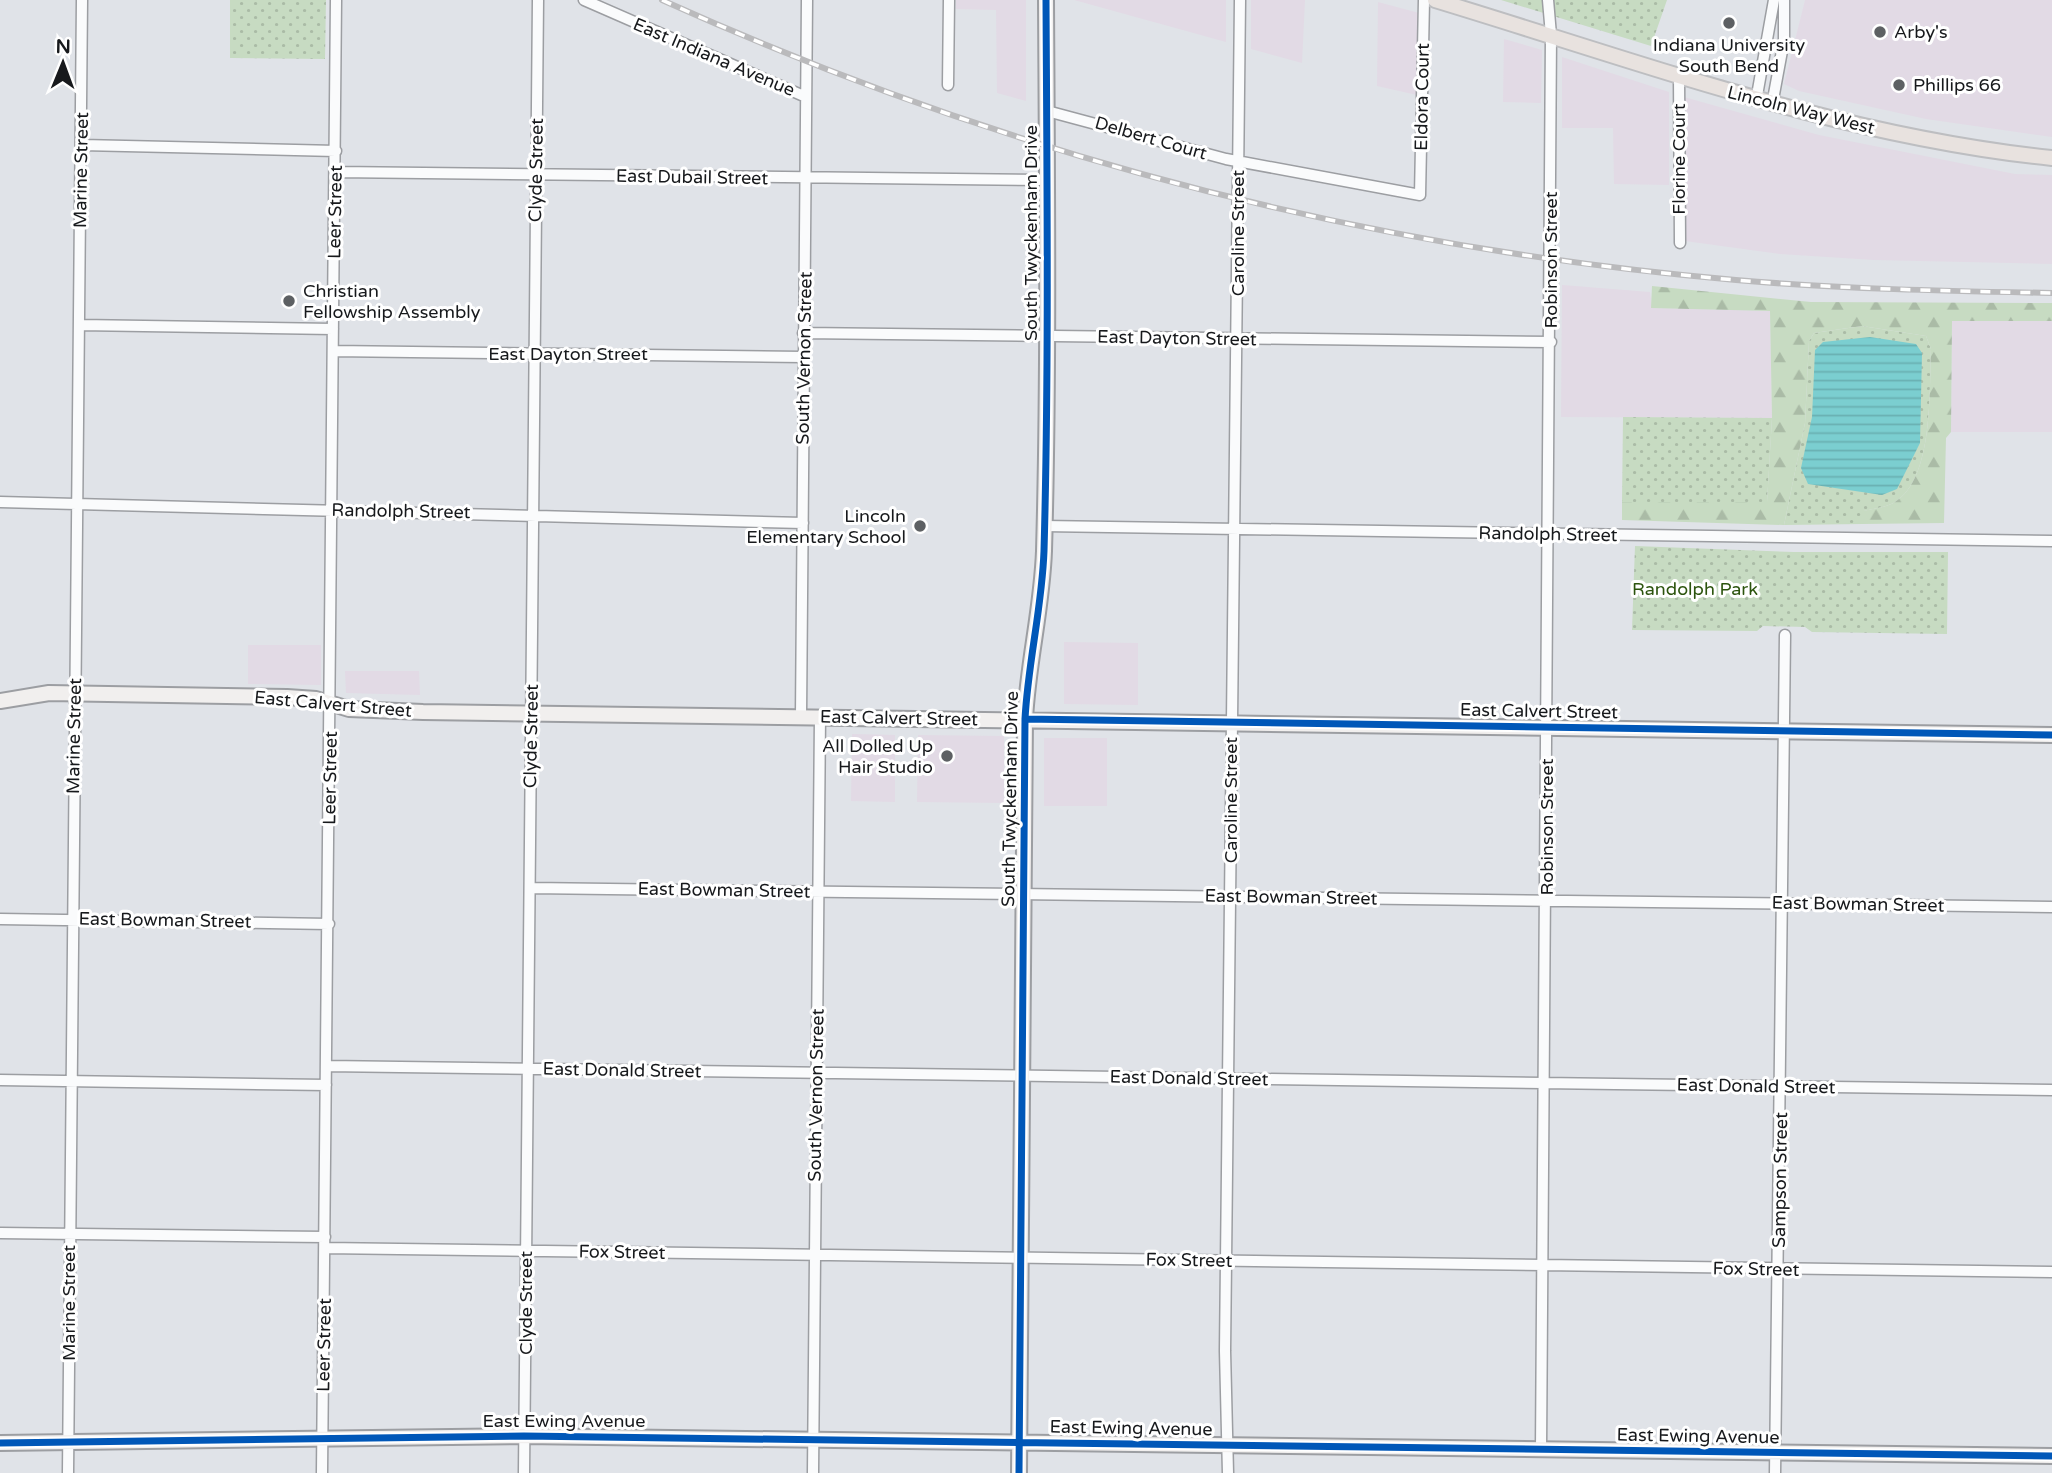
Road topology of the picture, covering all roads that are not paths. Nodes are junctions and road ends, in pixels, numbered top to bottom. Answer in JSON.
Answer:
{"nodes":[{"id":1,"x":82,"y":0,"type":"edge"},
{"id":2,"x":336,"y":0,"type":"edge"},
{"id":3,"x":538,"y":0,"type":"edge"},
{"id":4,"x":584,"y":0,"type":"edge"},
{"id":5,"x":807,"y":0,"type":"edge"},
{"id":6,"x":949,"y":0,"type":"edge"},
{"id":7,"x":1046,"y":0,"type":"edge"},
{"id":8,"x":1240,"y":0,"type":"edge"},
{"id":9,"x":1424,"y":0,"type":"edge"},
{"id":10,"x":1435,"y":0,"type":"edge"},
{"id":11,"x":1548,"y":0,"type":"edge"},
{"id":12,"x":1774,"y":0,"type":"edge"},
{"id":13,"x":1784,"y":0,"type":"edge"},
{"id":14,"x":1551,"y":35,"type":"junction"},
{"id":15,"x":1679,"y":76,"type":"junction"},
{"id":16,"x":948,"y":85,"type":"dead end"},
{"id":17,"x":806,"y":97,"type":"junction"},
{"id":18,"x":1756,"y":101,"type":"junction"},
{"id":19,"x":1772,"y":106,"type":"junction"},
{"id":20,"x":1047,"y":111,"type":"junction"},
{"id":21,"x":82,"y":145,"type":"junction"},
{"id":22,"x":336,"y":151,"type":"junction"},
{"id":23,"x":2052,"y":158,"type":"edge"},
{"id":24,"x":1238,"y":162,"type":"junction"},
{"id":25,"x":337,"y":172,"type":"junction"},
{"id":26,"x":536,"y":175,"type":"junction"},
{"id":27,"x":806,"y":179,"type":"junction"},
{"id":28,"x":1048,"y":180,"type":"junction"},
{"id":29,"x":1420,"y":195,"type":"joint"},
{"id":30,"x":1680,"y":243,"type":"dead end"},
{"id":31,"x":80,"y":325,"type":"junction"},
{"id":32,"x":333,"y":329,"type":"junction"},
{"id":33,"x":803,"y":333,"type":"junction"},
{"id":34,"x":1045,"y":336,"type":"junction"},
{"id":35,"x":1236,"y":339,"type":"junction"},
{"id":36,"x":1551,"y":342,"type":"junction"},
{"id":37,"x":333,"y":351,"type":"junction"},
{"id":38,"x":534,"y":354,"type":"junction"},
{"id":39,"x":803,"y":358,"type":"junction"},
{"id":40,"x":0,"y":502,"type":"edge"},
{"id":41,"x":77,"y":503,"type":"junction"},
{"id":42,"x":332,"y":510,"type":"junction"},
{"id":43,"x":532,"y":514,"type":"junction"},
{"id":44,"x":803,"y":523,"type":"junction"},
{"id":45,"x":1044,"y":526,"type":"junction"},
{"id":46,"x":1235,"y":529,"type":"junction"},
{"id":47,"x":1549,"y":533,"type":"junction"},
{"id":48,"x":2052,"y":541,"type":"edge"},
{"id":49,"x":1785,"y":635,"type":"dead end"},
{"id":50,"x":75,"y":693,"type":"junction"},
{"id":51,"x":0,"y":701,"type":"edge"},
{"id":52,"x":331,"y":705,"type":"junction"},
{"id":53,"x":531,"y":712,"type":"junction"},
{"id":54,"x":801,"y":716,"type":"junction"},
{"id":55,"x":820,"y":717,"type":"junction"},
{"id":56,"x":1025,"y":719,"type":"junction"},
{"id":57,"x":1232,"y":722,"type":"junction"},
{"id":58,"x":1547,"y":727,"type":"junction"},
{"id":59,"x":1785,"y":731,"type":"junction"},
{"id":60,"x":2052,"y":735,"type":"edge"},
{"id":61,"x":531,"y":888,"type":"junction"},
{"id":62,"x":818,"y":891,"type":"junction"},
{"id":63,"x":1024,"y":894,"type":"junction"},
{"id":64,"x":1231,"y":896,"type":"junction"},
{"id":65,"x":1546,"y":900,"type":"junction"},
{"id":66,"x":1783,"y":903,"type":"junction"},
{"id":67,"x":2052,"y":907,"type":"edge"},
{"id":68,"x":0,"y":919,"type":"edge"},
{"id":69,"x":74,"y":919,"type":"junction"},
{"id":70,"x":329,"y":924,"type":"junction"},
{"id":71,"x":327,"y":1066,"type":"junction"},
{"id":72,"x":528,"y":1069,"type":"junction"},
{"id":73,"x":817,"y":1073,"type":"junction"},
{"id":74,"x":1022,"y":1076,"type":"junction"},
{"id":75,"x":1229,"y":1079,"type":"junction"},
{"id":76,"x":0,"y":1080,"type":"edge"},
{"id":77,"x":72,"y":1082,"type":"junction"},
{"id":78,"x":1544,"y":1083,"type":"junction"},
{"id":79,"x":327,"y":1085,"type":"junction"},
{"id":80,"x":1781,"y":1086,"type":"junction"},
{"id":81,"x":2052,"y":1090,"type":"edge"},
{"id":82,"x":0,"y":1233,"type":"edge"},
{"id":83,"x":70,"y":1234,"type":"junction"},
{"id":84,"x":325,"y":1243,"type":"junction"},
{"id":85,"x":526,"y":1250,"type":"junction"},
{"id":86,"x":814,"y":1254,"type":"junction"},
{"id":87,"x":1021,"y":1257,"type":"junction"},
{"id":88,"x":1226,"y":1261,"type":"junction"},
{"id":89,"x":1543,"y":1265,"type":"junction"},
{"id":90,"x":1779,"y":1269,"type":"junction"},
{"id":91,"x":2052,"y":1272,"type":"edge"},
{"id":92,"x":524,"y":1436,"type":"junction"},
{"id":93,"x":322,"y":1438,"type":"junction"},
{"id":94,"x":813,"y":1439,"type":"junction"},
{"id":95,"x":1019,"y":1441,"type":"junction"},
{"id":96,"x":68,"y":1442,"type":"junction"},
{"id":97,"x":0,"y":1443,"type":"edge"},
{"id":98,"x":1227,"y":1446,"type":"junction"},
{"id":99,"x":1541,"y":1450,"type":"junction"},
{"id":100,"x":1776,"y":1453,"type":"junction"},
{"id":101,"x":2052,"y":1456,"type":"edge"},
{"id":102,"x":68,"y":1473,"type":"edge"},
{"id":103,"x":322,"y":1473,"type":"edge"},
{"id":104,"x":524,"y":1473,"type":"edge"},
{"id":105,"x":813,"y":1473,"type":"edge"},
{"id":106,"x":1019,"y":1473,"type":"edge"},
{"id":107,"x":1228,"y":1473,"type":"edge"},
{"id":108,"x":1775,"y":1473,"type":"edge"}],
"edges":[{"from":1,"to":21,"type":"street","name":"Marine Street"},
{"from":2,"to":22,"type":"street","name":"Leer Street"},
{"from":3,"to":26,"type":"street","name":"Clyde Street"},
{"from":4,"to":17,"type":"street","name":"East Indiana Avenue"},
{"from":5,"to":17,"type":"street","name":"South Vernon Street"},
{"from":6,"to":16,"type":"street"},
{"from":7,"to":20,"type":"street","name":"South Twyckenham Drive"},
{"from":8,"to":24,"type":"street","name":"Caroline Street"},
{"from":9,"to":29,"type":"street","name":"Eldora Court"},
{"from":10,"to":14,"type":"main road","name":"Lincoln Way West"},
{"from":11,"to":14,"type":"street","name":"Robinson Street"},
{"from":12,"to":18,"type":"street"},
{"from":13,"to":19,"type":"street"},
{"from":14,"to":15,"type":"main road","name":"Lincoln Way West"},
{"from":14,"to":36,"type":"street","name":"Robinson Street"},
{"from":15,"to":18,"type":"main road","name":"Lincoln Way West"},
{"from":15,"to":30,"type":"street","name":"Florine Court"},
{"from":17,"to":27,"type":"street","name":"South Vernon Street"},
{"from":18,"to":19,"type":"main road","name":"Lincoln Way West"},
{"from":19,"to":23,"type":"main road","name":"Lincoln Way West"},
{"from":20,"to":24,"type":"street","name":"Delbert Court"},
{"from":20,"to":28,"type":"street","name":"South Twyckenham Drive"},
{"from":21,"to":22,"type":"street"},
{"from":21,"to":31,"type":"street","name":"Marine Street"},
{"from":22,"to":25,"type":"street","name":"Leer Street"},
{"from":24,"to":29,"type":"street","name":"Delbert Court"},
{"from":24,"to":35,"type":"street","name":"Caroline Street"},
{"from":25,"to":26,"type":"street","name":"East Dubail Street"},
{"from":25,"to":32,"type":"street","name":"Leer Street"},
{"from":26,"to":27,"type":"street","name":"East Dubail Street"},
{"from":26,"to":38,"type":"street","name":"Clyde Street"},
{"from":27,"to":28,"type":"street","name":"East Dubail Street"},
{"from":27,"to":33,"type":"street","name":"South Vernon Street"},
{"from":28,"to":34,"type":"street","name":"South Twyckenham Drive"},
{"from":31,"to":32,"type":"street"},
{"from":31,"to":41,"type":"street","name":"Marine Street"},
{"from":32,"to":37,"type":"street","name":"Leer Street"},
{"from":33,"to":34,"type":"street","name":"East Dayton Street"},
{"from":33,"to":39,"type":"street","name":"South Vernon Street"},
{"from":34,"to":35,"type":"street","name":"East Dayton Street"},
{"from":34,"to":45,"type":"street","name":"South Twyckenham Drive"},
{"from":35,"to":36,"type":"street","name":"East Dayton Street"},
{"from":35,"to":46,"type":"street","name":"Caroline Street"},
{"from":36,"to":47,"type":"street","name":"Robinson Street"},
{"from":37,"to":38,"type":"street","name":"East Dayton Street"},
{"from":37,"to":42,"type":"street","name":"Leer Street"},
{"from":38,"to":39,"type":"street","name":"East Dayton Street"},
{"from":38,"to":43,"type":"street","name":"Clyde Street"},
{"from":39,"to":44,"type":"street","name":"South Vernon Street"},
{"from":40,"to":41,"type":"street","name":"Randolph Street"},
{"from":41,"to":42,"type":"street","name":"Randolph Street"},
{"from":41,"to":50,"type":"street","name":"Marine Street"},
{"from":42,"to":43,"type":"street","name":"Randolph Street"},
{"from":42,"to":52,"type":"street","name":"Leer Street"},
{"from":43,"to":44,"type":"street","name":"Randolph Street"},
{"from":43,"to":53,"type":"street","name":"Clyde Street"},
{"from":44,"to":54,"type":"street","name":"South Vernon Street"},
{"from":45,"to":46,"type":"street","name":"Randolph Street"},
{"from":45,"to":56,"type":"street","name":"South Twyckenham Drive"},
{"from":46,"to":47,"type":"street","name":"Randolph Street"},
{"from":46,"to":57,"type":"street","name":"Caroline Street"},
{"from":47,"to":48,"type":"street","name":"Randolph Street"},
{"from":47,"to":58,"type":"street","name":"Robinson Street"},
{"from":49,"to":59,"type":"street","name":"Sampson Street"},
{"from":50,"to":51,"type":"street","name":"East Calvert Street"},
{"from":50,"to":52,"type":"street","name":"East Calvert Street"},
{"from":50,"to":69,"type":"street","name":"Marine Street"},
{"from":52,"to":53,"type":"street","name":"East Calvert Street"},
{"from":52,"to":70,"type":"street","name":"Leer Street"},
{"from":53,"to":54,"type":"street","name":"East Calvert Street"},
{"from":53,"to":61,"type":"street","name":"Clyde Street"},
{"from":54,"to":55,"type":"street","name":"East Calvert Street"},
{"from":55,"to":56,"type":"street","name":"East Calvert Street"},
{"from":55,"to":62,"type":"street","name":"South Vernon Street"},
{"from":56,"to":57,"type":"street","name":"East Calvert Street"},
{"from":56,"to":63,"type":"street","name":"South Twyckenham Drive"},
{"from":57,"to":58,"type":"street","name":"East Calvert Street"},
{"from":57,"to":64,"type":"street","name":"Caroline Street"},
{"from":58,"to":59,"type":"street","name":"East Calvert Street"},
{"from":58,"to":65,"type":"street","name":"Robinson Street"},
{"from":59,"to":60,"type":"street","name":"East Calvert Street"},
{"from":59,"to":66,"type":"street","name":"Sampson Street"},
{"from":61,"to":62,"type":"street","name":"East Bowman Street"},
{"from":61,"to":72,"type":"street","name":"Clyde Street"},
{"from":62,"to":63,"type":"street","name":"East Bowman Street"},
{"from":62,"to":73,"type":"street","name":"South Vernon Street"},
{"from":63,"to":64,"type":"street","name":"East Bowman Street"},
{"from":63,"to":74,"type":"street","name":"South Twyckenham Drive"},
{"from":64,"to":65,"type":"street","name":"East Bowman Street"},
{"from":64,"to":75,"type":"street","name":"Caroline Street"},
{"from":65,"to":66,"type":"street","name":"East Bowman Street"},
{"from":65,"to":78,"type":"street","name":"Robinson Street"},
{"from":66,"to":67,"type":"street","name":"East Bowman Street"},
{"from":66,"to":80,"type":"street","name":"Sampson Street"},
{"from":68,"to":69,"type":"street","name":"East Bowman Street"},
{"from":69,"to":70,"type":"street","name":"East Bowman Street"},
{"from":69,"to":77,"type":"street","name":"Marine Street"},
{"from":70,"to":71,"type":"street","name":"Leer Street"},
{"from":71,"to":72,"type":"street","name":"East Donald Street"},
{"from":71,"to":79,"type":"street","name":"Leer Street"},
{"from":72,"to":73,"type":"street","name":"East Donald Street"},
{"from":72,"to":85,"type":"street","name":"Clyde Street"},
{"from":73,"to":74,"type":"street","name":"East Donald Street"},
{"from":73,"to":86,"type":"street","name":"South Vernon Street"},
{"from":74,"to":75,"type":"street","name":"East Donald Street"},
{"from":74,"to":87,"type":"street","name":"South Twyckenham Drive"},
{"from":75,"to":78,"type":"street","name":"East Donald Street"},
{"from":75,"to":88,"type":"street","name":"Caroline Street"},
{"from":76,"to":77,"type":"street"},
{"from":77,"to":79,"type":"street"},
{"from":77,"to":83,"type":"street","name":"Marine Street"},
{"from":78,"to":80,"type":"street","name":"East Donald Street"},
{"from":78,"to":89,"type":"street","name":"Robinson Street"},
{"from":79,"to":84,"type":"street","name":"Leer Street"},
{"from":80,"to":81,"type":"street","name":"East Donald Street"},
{"from":80,"to":90,"type":"street","name":"Sampson Street"},
{"from":82,"to":83,"type":"street","name":"Fox Street"},
{"from":83,"to":84,"type":"street","name":"Fox Street"},
{"from":83,"to":96,"type":"street","name":"Marine Street"},
{"from":84,"to":85,"type":"street","name":"Fox Street"},
{"from":84,"to":93,"type":"street","name":"Leer Street"},
{"from":85,"to":86,"type":"street","name":"Fox Street"},
{"from":85,"to":92,"type":"street","name":"Clyde Street"},
{"from":86,"to":87,"type":"street","name":"Fox Street"},
{"from":86,"to":94,"type":"street","name":"South Vernon Street"},
{"from":87,"to":88,"type":"street","name":"Fox Street"},
{"from":87,"to":95,"type":"street","name":"South Twyckenham Drive"},
{"from":88,"to":89,"type":"street","name":"Fox Street"},
{"from":88,"to":98,"type":"street","name":"Caroline Street"},
{"from":89,"to":90,"type":"street","name":"Fox Street"},
{"from":89,"to":99,"type":"street","name":"Robinson Street"},
{"from":90,"to":91,"type":"street","name":"Fox Street"},
{"from":90,"to":100,"type":"street","name":"Sampson Street"},
{"from":92,"to":93,"type":"street","name":"East Ewing Avenue"},
{"from":92,"to":94,"type":"street","name":"East Ewing Avenue"},
{"from":92,"to":104,"type":"street","name":"Clyde Street"},
{"from":93,"to":96,"type":"street","name":"East Ewing Avenue"},
{"from":93,"to":103,"type":"street","name":"Leer Street"},
{"from":94,"to":95,"type":"street","name":"East Ewing Avenue"},
{"from":94,"to":105,"type":"street","name":"South Vernon Street"},
{"from":95,"to":98,"type":"street","name":"East Ewing Avenue"},
{"from":95,"to":106,"type":"street","name":"South Twyckenham Drive"},
{"from":96,"to":97,"type":"street","name":"East Ewing Avenue"},
{"from":96,"to":102,"type":"street","name":"Marine Street"},
{"from":98,"to":99,"type":"street","name":"East Ewing Avenue"},
{"from":98,"to":107,"type":"street","name":"Caroline Street"},
{"from":99,"to":100,"type":"street","name":"East Ewing Avenue"},
{"from":100,"to":101,"type":"street","name":"East Ewing Avenue"},
{"from":100,"to":108,"type":"street","name":"Sampson Street"}]}
